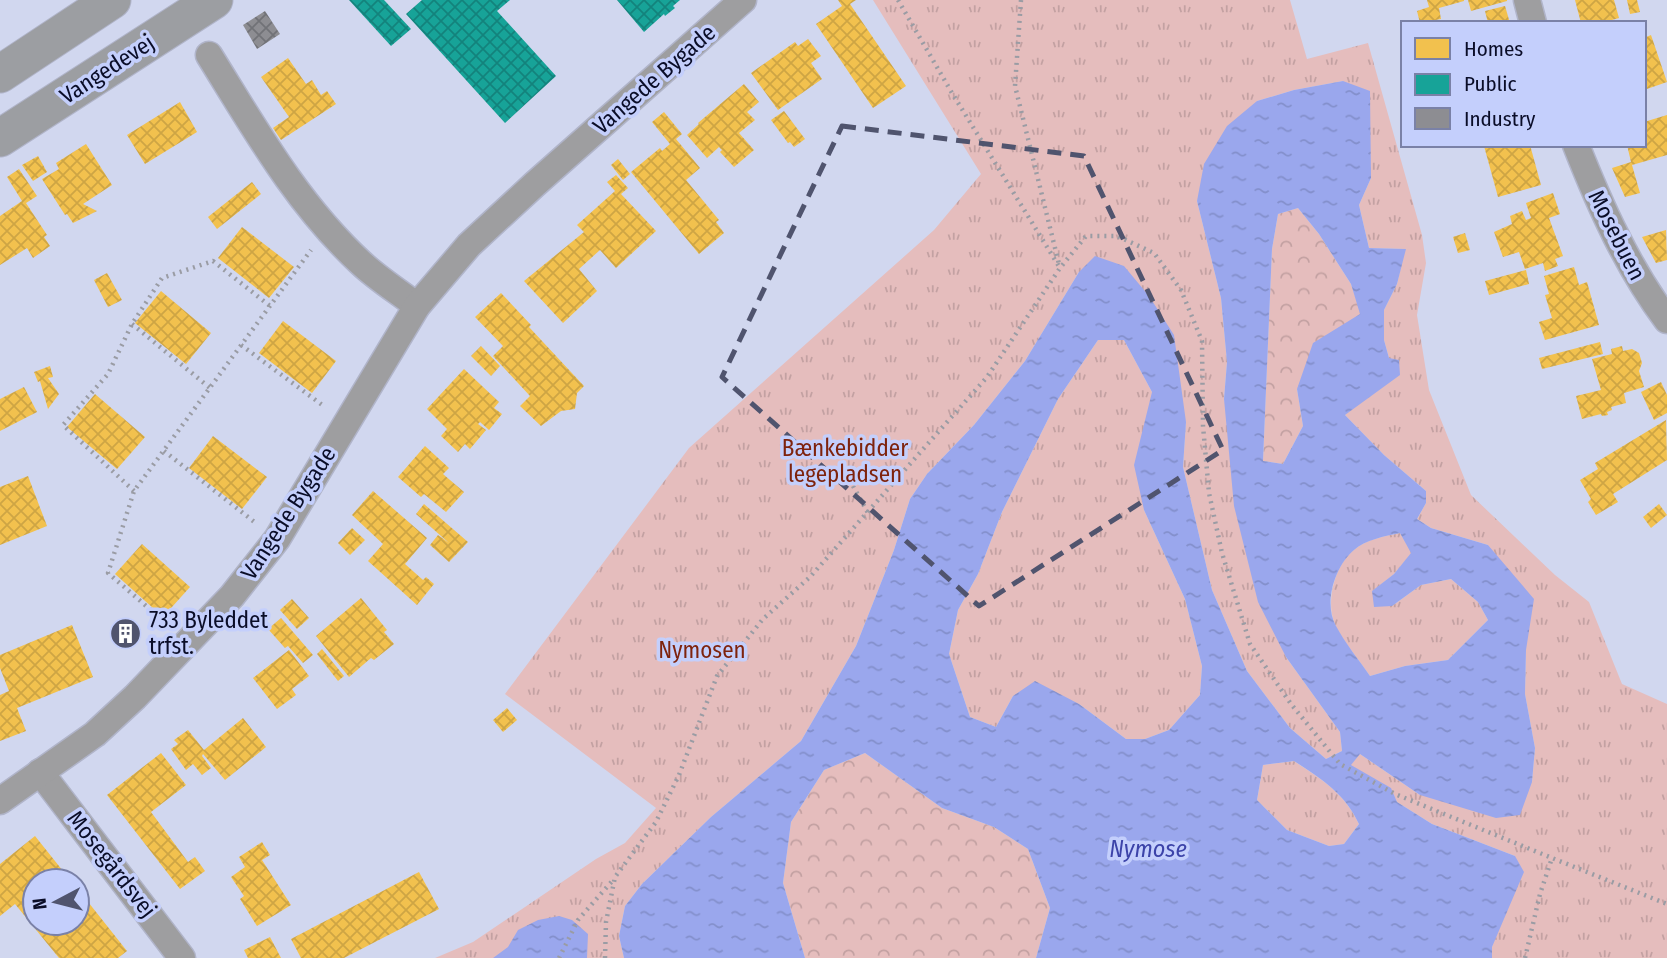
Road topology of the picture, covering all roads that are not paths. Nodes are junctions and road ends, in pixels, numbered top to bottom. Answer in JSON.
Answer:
{"nodes":[{"id":1,"x":112,"y":0,"type":"edge"},
{"id":2,"x":743,"y":0,"type":"edge"},
{"id":3,"x":1527,"y":0,"type":"edge"},
{"id":4,"x":210,"y":1,"type":"edge"},
{"id":5,"x":1532,"y":21,"type":"edge"},
{"id":6,"x":209,"y":55,"type":"dead end"},
{"id":7,"x":0,"y":74,"type":"edge"},
{"id":8,"x":0,"y":138,"type":"edge"},
{"id":9,"x":1577,"y":147,"type":"edge"},
{"id":10,"x":417,"y":306,"type":"junction"},
{"id":11,"x":1667,"y":320,"type":"edge"},
{"id":12,"x":40,"y":772,"type":"junction"},
{"id":13,"x":0,"y":801,"type":"edge"},
{"id":14,"x":182,"y":958,"type":"edge"}],
"edges":[{"from":1,"to":7,"type":"street"},
{"from":2,"to":10,"type":"street","name":"Vangede Bygade"},
{"from":3,"to":5,"type":"street"},
{"from":4,"to":8,"type":"street","name":"Vangedevej"},
{"from":6,"to":10,"type":"street"},
{"from":9,"to":11,"type":"street","name":"Mosebuen"},
{"from":10,"to":12,"type":"street","name":"Vangede Bygade"},
{"from":12,"to":13,"type":"street","name":"Vangede Bygade"},
{"from":12,"to":14,"type":"street","name":"Mosegårdsvej"}]}
